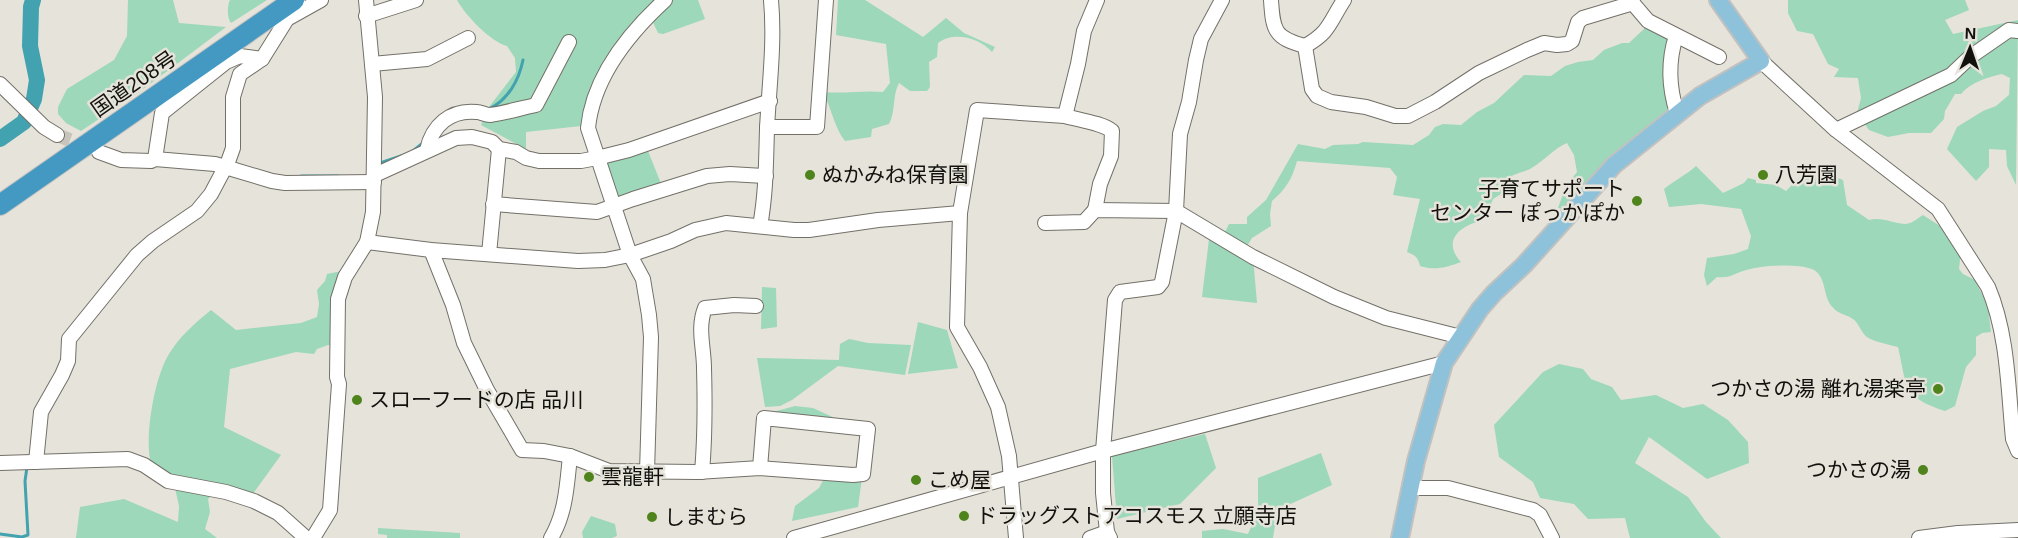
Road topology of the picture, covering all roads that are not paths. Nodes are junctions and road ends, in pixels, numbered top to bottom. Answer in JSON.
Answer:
{"nodes":[{"id":1,"x":294,"y":0,"type":"edge"},
{"id":2,"x":321,"y":0,"type":"edge"},
{"id":3,"x":366,"y":0,"type":"edge"},
{"id":4,"x":416,"y":0,"type":"edge"},
{"id":5,"x":665,"y":0,"type":"edge"},
{"id":6,"x":771,"y":0,"type":"edge"},
{"id":7,"x":826,"y":0,"type":"edge"},
{"id":8,"x":1097,"y":0,"type":"edge"},
{"id":9,"x":1221,"y":0,"type":"edge"},
{"id":10,"x":1271,"y":0,"type":"edge"},
{"id":11,"x":1344,"y":0,"type":"edge"},
{"id":12,"x":1718,"y":0,"type":"edge"},
{"id":13,"x":1631,"y":2,"type":"edge"},
{"id":14,"x":366,"y":16,"type":"junction"},
{"id":15,"x":2018,"y":31,"type":"edge"},
{"id":16,"x":1676,"y":36,"type":"junction"},
{"id":17,"x":468,"y":38,"type":"dead end"},
{"id":18,"x":569,"y":42,"type":"dead end"},
{"id":19,"x":1305,"y":46,"type":"junction"},
{"id":20,"x":1719,"y":57,"type":"dead end"},
{"id":21,"x":262,"y":59,"type":"junction"},
{"id":22,"x":1761,"y":61,"type":"junction"},
{"id":23,"x":372,"y":64,"type":"junction"},
{"id":24,"x":0,"y":84,"type":"edge"},
{"id":25,"x":770,"y":101,"type":"junction"},
{"id":26,"x":1677,"y":113,"type":"junction"},
{"id":27,"x":1065,"y":116,"type":"junction"},
{"id":28,"x":767,"y":127,"type":"junction"},
{"id":29,"x":1836,"y":130,"type":"junction"},
{"id":30,"x":57,"y":135,"type":"tunnel mouth"},
{"id":31,"x":499,"y":149,"type":"junction"},
{"id":32,"x":427,"y":150,"type":"junction"},
{"id":33,"x":99,"y":152,"type":"tunnel mouth"},
{"id":34,"x":597,"y":158,"type":"junction"},
{"id":35,"x":155,"y":159,"type":"junction"},
{"id":36,"x":225,"y":167,"type":"junction"},
{"id":37,"x":375,"y":173,"type":"junction"},
{"id":38,"x":766,"y":177,"type":"junction"},
{"id":39,"x":493,"y":204,"type":"junction"},
{"id":40,"x":0,"y":205,"type":"edge"},
{"id":41,"x":614,"y":206,"type":"junction"},
{"id":42,"x":1095,"y":210,"type":"junction"},
{"id":43,"x":1176,"y":211,"type":"junction"},
{"id":44,"x":960,"y":213,"type":"junction"},
{"id":45,"x":1044,"y":223,"type":"dead end"},
{"id":46,"x":760,"y":226,"type":"junction"},
{"id":47,"x":367,"y":242,"type":"junction"},
{"id":48,"x":431,"y":250,"type":"junction"},
{"id":49,"x":489,"y":254,"type":"junction"},
{"id":50,"x":630,"y":255,"type":"junction"},
{"id":51,"x":756,"y":306,"type":"dead end"},
{"id":52,"x":1461,"y":336,"type":"junction"},
{"id":53,"x":1444,"y":363,"type":"junction"},
{"id":54,"x":1103,"y":451,"type":"junction"},
{"id":55,"x":2018,"y":452,"type":"edge"},
{"id":56,"x":570,"y":456,"type":"junction"},
{"id":57,"x":31,"y":462,"type":"junction"},
{"id":58,"x":0,"y":463,"type":"edge"},
{"id":59,"x":760,"y":468,"type":"junction"},
{"id":60,"x":647,"y":472,"type":"junction"},
{"id":61,"x":702,"y":472,"type":"junction"},
{"id":62,"x":1009,"y":477,"type":"junction"},
{"id":63,"x":1410,"y":488,"type":"junction"},
{"id":64,"x":2018,"y":530,"type":"edge"},
{"id":65,"x":1101,"y":536,"type":"edge"},
{"id":66,"x":306,"y":538,"type":"edge"},
{"id":67,"x":313,"y":538,"type":"edge"},
{"id":68,"x":551,"y":538,"type":"edge"},
{"id":69,"x":794,"y":538,"type":"edge"},
{"id":70,"x":1016,"y":538,"type":"edge"},
{"id":71,"x":1400,"y":538,"type":"edge"},
{"id":72,"x":1552,"y":538,"type":"edge"},
{"id":73,"x":1919,"y":538,"type":"edge"}],
"edges":[{"from":1,"to":40,"type":"highway","name":"国道208号"},
{"from":2,"to":21,"type":"street"},
{"from":3,"to":14,"type":"street"},
{"from":4,"to":14,"type":"street"},
{"from":5,"to":34,"type":"street"},
{"from":6,"to":25,"type":"street"},
{"from":7,"to":28,"type":"street"},
{"from":8,"to":27,"type":"street"},
{"from":9,"to":43,"type":"street"},
{"from":10,"to":19,"type":"street"},
{"from":11,"to":19,"type":"street"},
{"from":12,"to":22,"type":"main road"},
{"from":13,"to":16,"type":"street"},
{"from":13,"to":19,"type":"street"},
{"from":14,"to":23,"type":"street"},
{"from":15,"to":29,"type":"street"},
{"from":16,"to":20,"type":"street"},
{"from":16,"to":26,"type":"street"},
{"from":17,"to":23,"type":"street"},
{"from":18,"to":32,"type":"street"},
{"from":21,"to":35,"type":"street"},
{"from":21,"to":36,"type":"street"},
{"from":22,"to":26,"type":"main road"},
{"from":22,"to":29,"type":"street"},
{"from":23,"to":37,"type":"street"},
{"from":24,"to":30,"type":"street"},
{"from":25,"to":28,"type":"street"},
{"from":25,"to":34,"type":"street"},
{"from":26,"to":52,"type":"main road"},
{"from":27,"to":42,"type":"street"},
{"from":27,"to":44,"type":"street"},
{"from":28,"to":38,"type":"street"},
{"from":29,"to":55,"type":"street"},
{"from":31,"to":32,"type":"street"},
{"from":31,"to":34,"type":"street"},
{"from":31,"to":39,"type":"street"},
{"from":32,"to":37,"type":"street"},
{"from":33,"to":35,"type":"street"},
{"from":34,"to":41,"type":"street"},
{"from":35,"to":36,"type":"street"},
{"from":36,"to":37,"type":"street"},
{"from":36,"to":57,"type":"street"},
{"from":37,"to":47,"type":"street"},
{"from":38,"to":41,"type":"street"},
{"from":38,"to":46,"type":"street"},
{"from":39,"to":41,"type":"street"},
{"from":39,"to":49,"type":"street"},
{"from":41,"to":50,"type":"street"},
{"from":42,"to":43,"type":"street"},
{"from":42,"to":45,"type":"street"},
{"from":43,"to":52,"type":"street"},
{"from":43,"to":54,"type":"street"},
{"from":44,"to":46,"type":"street"},
{"from":44,"to":62,"type":"street"},
{"from":46,"to":50,"type":"street"},
{"from":47,"to":48,"type":"street"},
{"from":47,"to":67,"type":"street"},
{"from":48,"to":49,"type":"street"},
{"from":48,"to":56,"type":"street"},
{"from":49,"to":50,"type":"street"},
{"from":50,"to":60,"type":"street"},
{"from":51,"to":61,"type":"street"},
{"from":52,"to":53,"type":"main road"},
{"from":53,"to":54,"type":"street"},
{"from":53,"to":63,"type":"main road"},
{"from":54,"to":62,"type":"street"},
{"from":54,"to":65,"type":"street"},
{"from":56,"to":60,"type":"street"},
{"from":56,"to":68,"type":"street"},
{"from":57,"to":58,"type":"street"},
{"from":57,"to":66,"type":"street"},
{"from":59,"to":59,"type":"street"},
{"from":59,"to":61,"type":"street"},
{"from":60,"to":61,"type":"street"},
{"from":62,"to":69,"type":"street"},
{"from":62,"to":70,"type":"street"},
{"from":63,"to":71,"type":"main road"},
{"from":63,"to":72,"type":"street"},
{"from":64,"to":73,"type":"street"}]}
